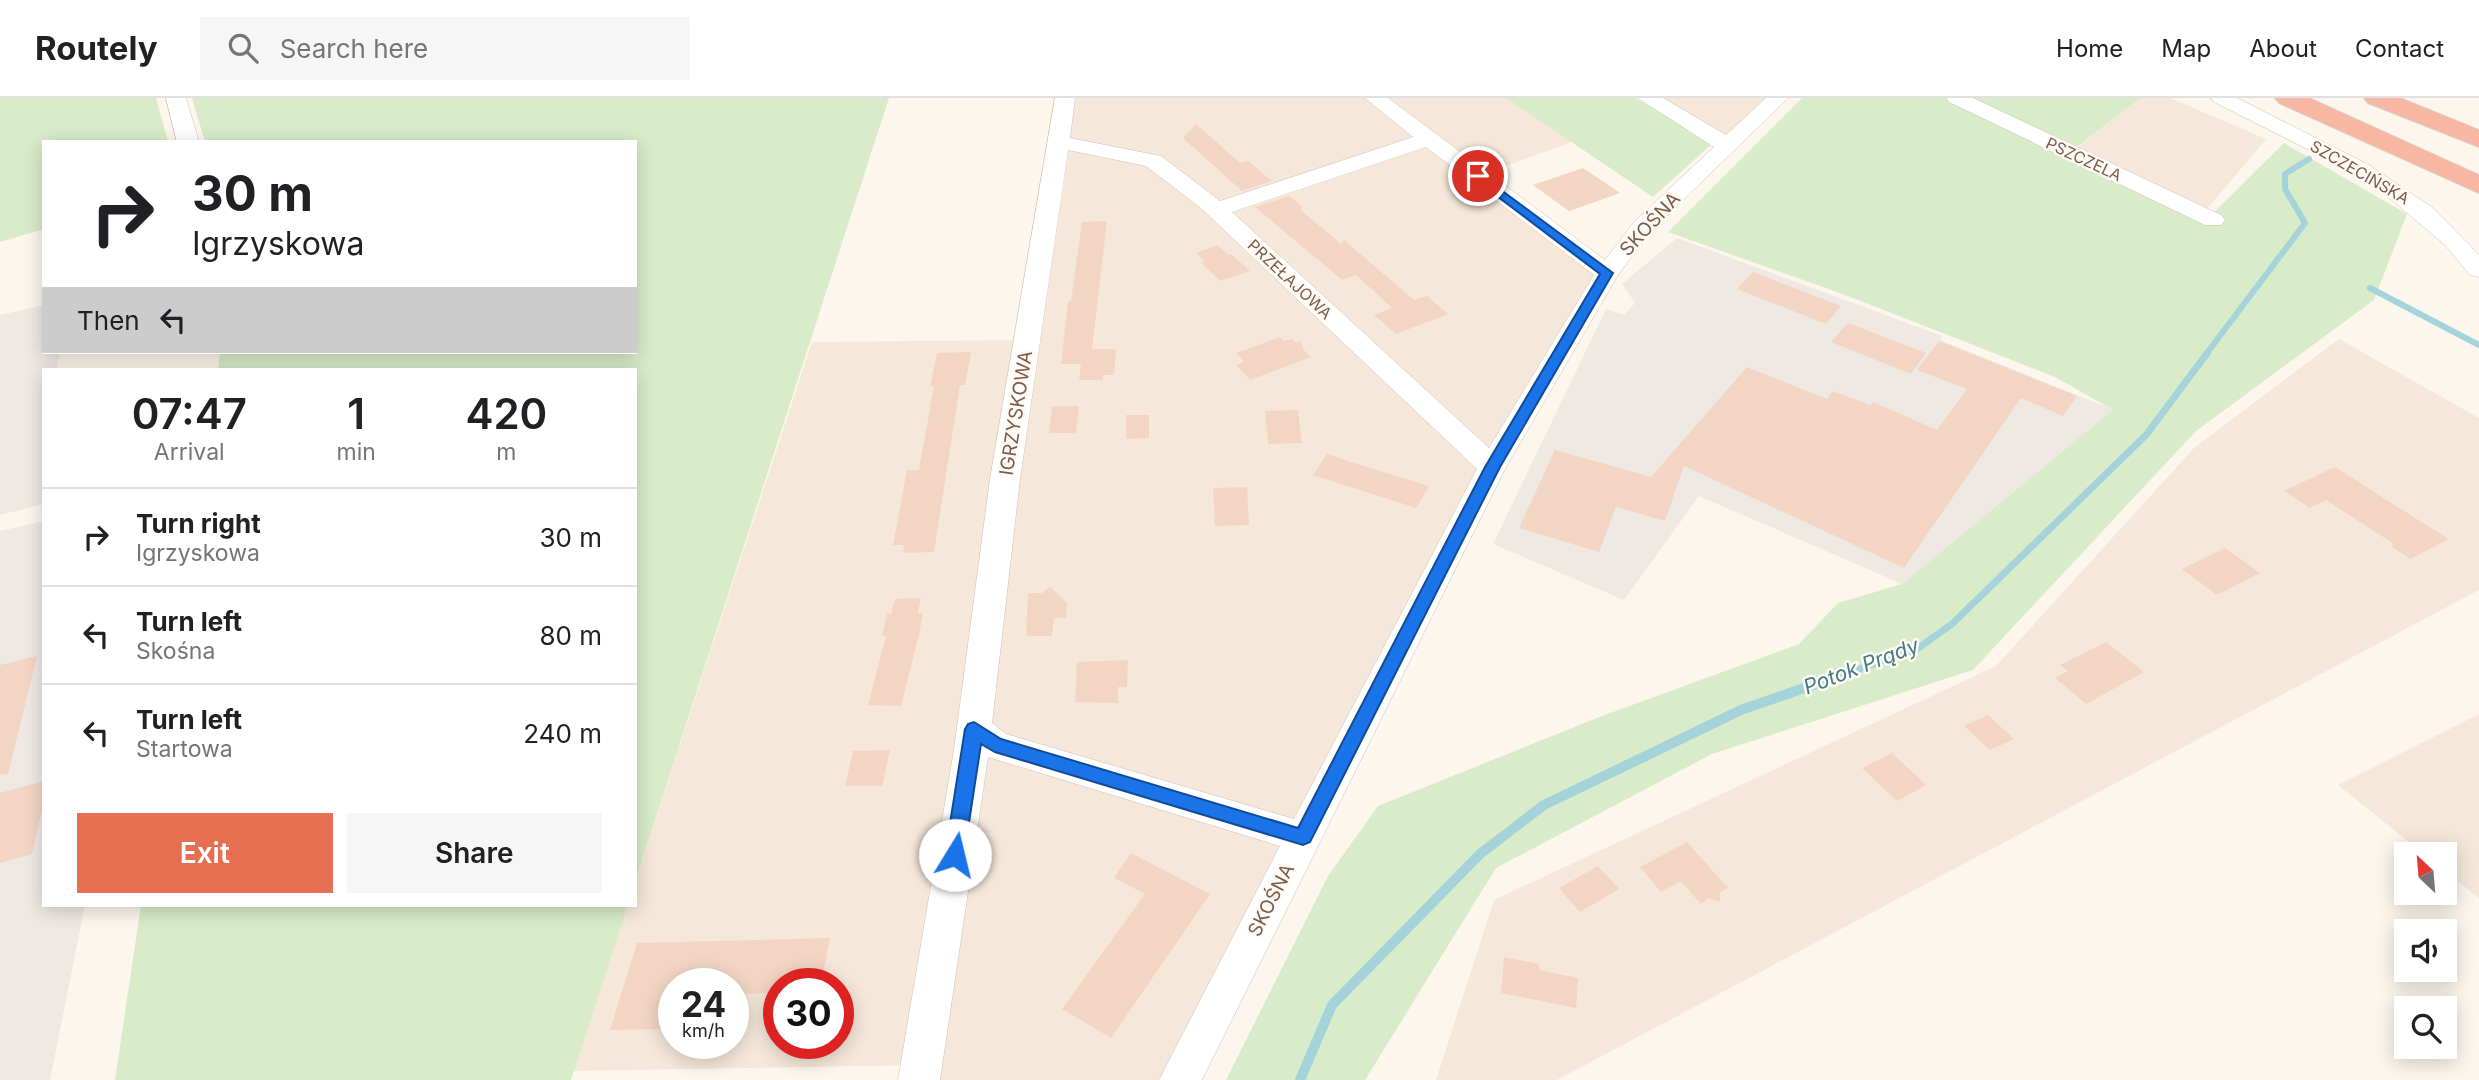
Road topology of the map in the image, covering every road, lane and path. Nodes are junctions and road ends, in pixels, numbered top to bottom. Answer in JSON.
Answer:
{"nodes":[{"id":1,"x":176,"y":98,"type":"edge"},
{"id":2,"x":1065,"y":98,"type":"edge"},
{"id":3,"x":1375,"y":98,"type":"edge"},
{"id":4,"x":1648,"y":98,"type":"edge"},
{"id":5,"x":1778,"y":98,"type":"edge"},
{"id":6,"x":1956,"y":98,"type":"edge"},
{"id":7,"x":2221,"y":98,"type":"edge"},
{"id":8,"x":2288,"y":98,"type":"edge"},
{"id":9,"x":2318,"y":98,"type":"edge"},
{"id":10,"x":2377,"y":98,"type":"edge"},
{"id":11,"x":2414,"y":98,"type":"edge"},
{"id":12,"x":2479,"y":121,"type":"edge"},
{"id":13,"x":1428,"y":139,"type":"junction"},
{"id":14,"x":2479,"y":139,"type":"edge"},
{"id":15,"x":187,"y":140,"type":"edge"},
{"id":16,"x":1059,"y":142,"type":"junction"},
{"id":17,"x":1728,"y":146,"type":"junction"},
{"id":18,"x":2479,"y":164,"type":"edge"},
{"id":19,"x":2479,"y":185,"type":"edge"},
{"id":20,"x":1216,"y":210,"type":"junction"},
{"id":21,"x":2213,"y":220,"type":"dead end"},
{"id":22,"x":2479,"y":270,"type":"edge"},
{"id":23,"x":1607,"y":273,"type":"junction"},
{"id":24,"x":1492,"y":467,"type":"junction"},
{"id":25,"x":974,"y":729,"type":"junction"},
{"id":26,"x":1303,"y":837,"type":"junction"},
{"id":27,"x":919,"y":1080,"type":"edge"},
{"id":28,"x":1180,"y":1080,"type":"edge"}],
"edges":[{"from":1,"to":15,"type":"street"},
{"from":2,"to":16,"type":"street","name":"IGRZYSKOWA"},
{"from":3,"to":13,"type":"street"},
{"from":4,"to":17,"type":"street"},
{"from":5,"to":17,"type":"street","name":"SKOŚNA"},
{"from":6,"to":21,"type":"street","name":"PSZCZELA"},
{"from":7,"to":22,"type":"street","name":"SZCZECIŃSKA"},
{"from":8,"to":19,"type":"highway"},
{"from":9,"to":18,"type":"highway"},
{"from":10,"to":14,"type":"highway"},
{"from":11,"to":12,"type":"highway"},
{"from":13,"to":20,"type":"street"},
{"from":13,"to":23,"type":"street"},
{"from":16,"to":20,"type":"street","name":"PRZEŁAJOWA"},
{"from":16,"to":25,"type":"street","name":"IGRZYSKOWA"},
{"from":17,"to":23,"type":"street","name":"SKOŚNA"},
{"from":20,"to":24,"type":"street","name":"PRZEŁAJOWA"},
{"from":23,"to":24,"type":"street","name":"SKOŚNA"},
{"from":24,"to":26,"type":"street","name":"SKOŚNA"},
{"from":25,"to":26,"type":"street"},
{"from":25,"to":27,"type":"street","name":"IGRZYSKOWA"},
{"from":26,"to":28,"type":"street","name":"SKOŚNA"}]}
